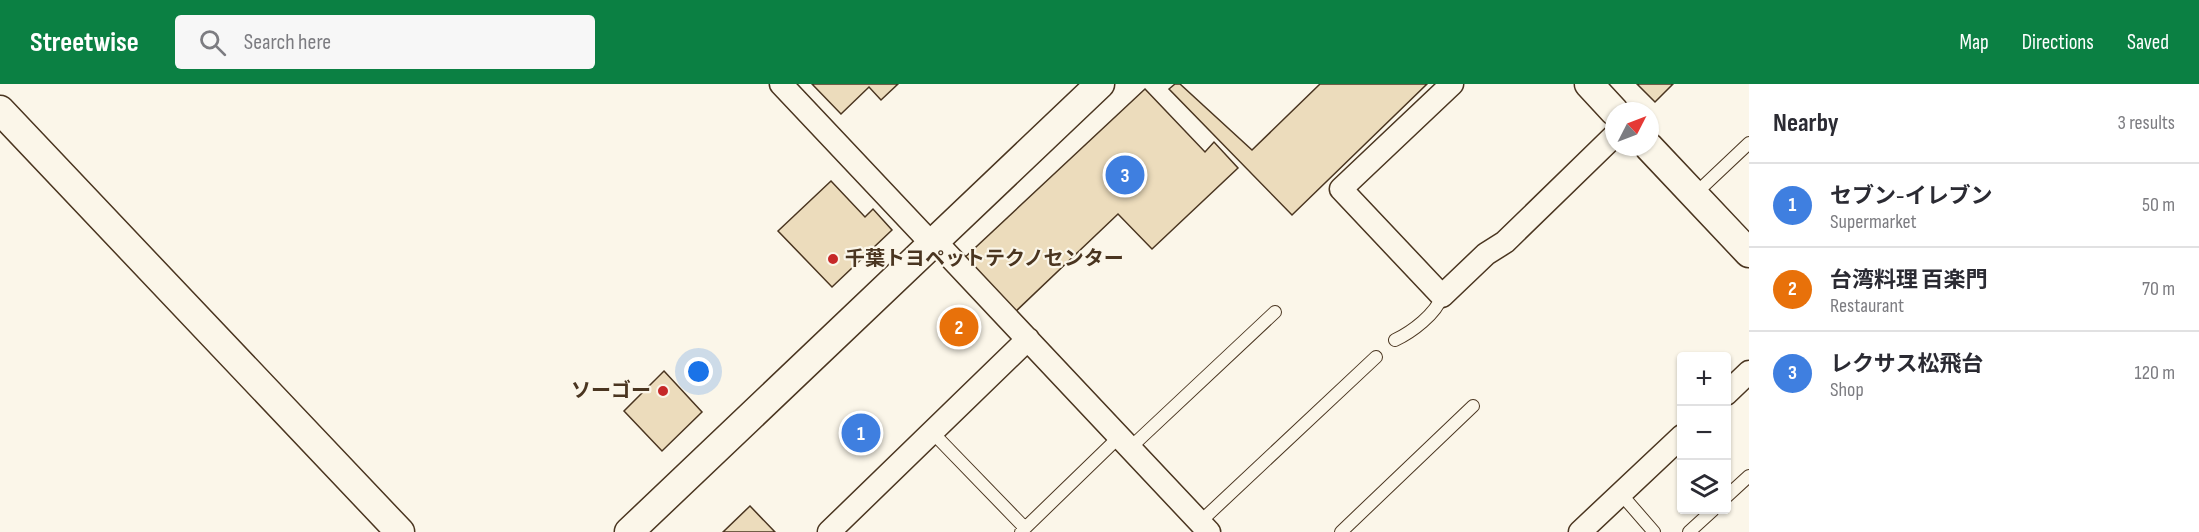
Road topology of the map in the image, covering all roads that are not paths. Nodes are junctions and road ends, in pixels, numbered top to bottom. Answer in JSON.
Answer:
{"nodes":[{"id":1,"x":781,"y":84,"type":"edge"},
{"id":2,"x":1100,"y":84,"type":"edge"},
{"id":3,"x":1452,"y":84,"type":"edge"},
{"id":4,"x":1589,"y":84,"type":"edge"},
{"id":5,"x":1606,"y":102,"type":"edge"},
{"id":6,"x":0,"y":110,"type":"edge"},
{"id":7,"x":1749,"y":143,"type":"edge"},
{"id":8,"x":1605,"y":145,"type":"edge"},
{"id":9,"x":1657,"y":156,"type":"edge"},
{"id":10,"x":1694,"y":195,"type":"junction"},
{"id":11,"x":934,"y":243,"type":"junction"},
{"id":12,"x":1749,"y":253,"type":"edge"},
{"id":13,"x":1442,"y":296,"type":"junction"},
{"id":14,"x":1275,"y":312,"type":"dead end"},
{"id":15,"x":1028,"y":339,"type":"junction"},
{"id":16,"x":1395,"y":340,"type":"dead end"},
{"id":17,"x":1376,"y":357,"type":"dead end"},
{"id":18,"x":1749,"y":372,"type":"edge"},
{"id":19,"x":1731,"y":389,"type":"edge"},
{"id":20,"x":1473,"y":406,"type":"dead end"},
{"id":21,"x":932,"y":432,"type":"junction"},
{"id":22,"x":1677,"y":441,"type":"edge"},
{"id":23,"x":1125,"y":442,"type":"junction"},
{"id":24,"x":1749,"y":476,"type":"edge"},
{"id":25,"x":1731,"y":492,"type":"edge"},
{"id":26,"x":1621,"y":494,"type":"junction"},
{"id":27,"x":1709,"y":514,"type":"edge"},
{"id":28,"x":1205,"y":527,"type":"edge"},
{"id":29,"x":1023,"y":530,"type":"edge"},
{"id":30,"x":400,"y":532,"type":"edge"},
{"id":31,"x":629,"y":532,"type":"edge"},
{"id":32,"x":829,"y":532,"type":"edge"},
{"id":33,"x":1341,"y":532,"type":"edge"},
{"id":34,"x":1580,"y":532,"type":"edge"},
{"id":35,"x":1654,"y":532,"type":"edge"},
{"id":36,"x":1689,"y":532,"type":"edge"}],
"edges":[{"from":1,"to":11,"type":"street"},
{"from":2,"to":11,"type":"street"},
{"from":3,"to":13,"type":"street"},
{"from":4,"to":5,"type":"street"},
{"from":6,"to":30,"type":"street"},
{"from":7,"to":10,"type":"lane"},
{"from":8,"to":13,"type":"street"},
{"from":9,"to":10,"type":"street"},
{"from":10,"to":12,"type":"street"},
{"from":11,"to":15,"type":"street"},
{"from":11,"to":31,"type":"street"},
{"from":13,"to":16,"type":"lane"},
{"from":14,"to":23,"type":"lane"},
{"from":15,"to":21,"type":"street"},
{"from":15,"to":23,"type":"street"},
{"from":17,"to":28,"type":"lane"},
{"from":18,"to":19,"type":"street"},
{"from":20,"to":33,"type":"lane"},
{"from":21,"to":29,"type":"lane"},
{"from":21,"to":32,"type":"street"},
{"from":22,"to":26,"type":"street"},
{"from":23,"to":28,"type":"street"},
{"from":23,"to":29,"type":"lane"},
{"from":24,"to":25,"type":"lane"},
{"from":26,"to":34,"type":"street"},
{"from":26,"to":35,"type":"lane"},
{"from":27,"to":36,"type":"lane"}]}
